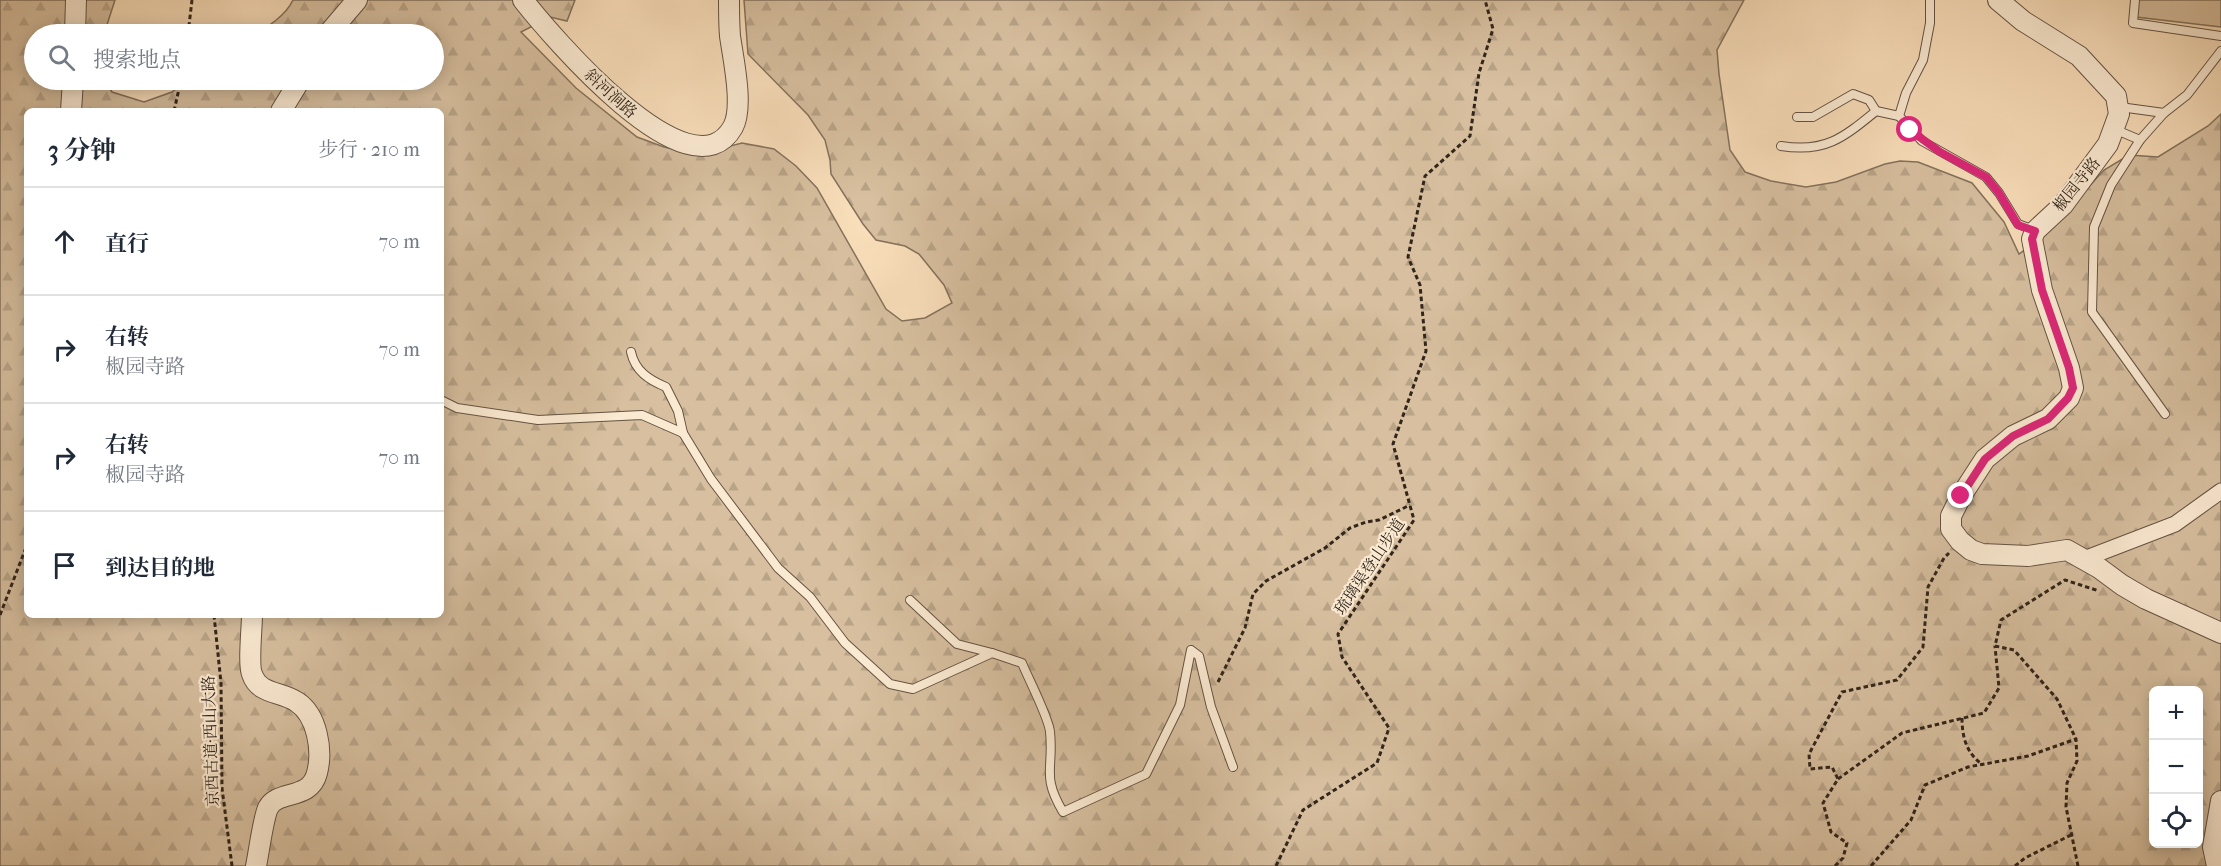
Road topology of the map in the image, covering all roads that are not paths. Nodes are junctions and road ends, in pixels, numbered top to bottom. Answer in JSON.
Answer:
{"nodes":[{"id":1,"x":76,"y":0,"type":"edge"},
{"id":2,"x":357,"y":0,"type":"edge"},
{"id":3,"x":523,"y":0,"type":"edge"},
{"id":4,"x":729,"y":0,"type":"edge"},
{"id":5,"x":1930,"y":0,"type":"edge"},
{"id":6,"x":1998,"y":0,"type":"edge"},
{"id":7,"x":2135,"y":0,"type":"edge"},
{"id":8,"x":75,"y":24,"type":"edge"},
{"id":9,"x":337,"y":24,"type":"edge"},
{"id":10,"x":2221,"y":36,"type":"edge"},
{"id":11,"x":2221,"y":51,"type":"edge"},
{"id":12,"x":72,"y":90,"type":"edge"},
{"id":13,"x":294,"y":90,"type":"edge"},
{"id":14,"x":2118,"y":106,"type":"junction"},
{"id":15,"x":71,"y":108,"type":"edge"},
{"id":16,"x":283,"y":108,"type":"edge"},
{"id":17,"x":1876,"y":111,"type":"junction"},
{"id":18,"x":2164,"y":113,"type":"junction"},
{"id":19,"x":1899,"y":116,"type":"junction"},
{"id":20,"x":1797,"y":117,"type":"dead end"},
{"id":21,"x":2114,"y":129,"type":"junction"},
{"id":22,"x":2140,"y":140,"type":"junction"},
{"id":23,"x":1781,"y":146,"type":"dead end"},
{"id":24,"x":2035,"y":231,"type":"junction"},
{"id":25,"x":631,"y":352,"type":"dead end"},
{"id":26,"x":444,"y":402,"type":"edge"},
{"id":27,"x":2165,"y":414,"type":"dead end"},
{"id":28,"x":683,"y":433,"type":"junction"},
{"id":29,"x":2221,"y":491,"type":"edge"},
{"id":30,"x":2084,"y":560,"type":"junction"},
{"id":31,"x":910,"y":600,"type":"dead end"},
{"id":32,"x":252,"y":618,"type":"edge"},
{"id":33,"x":2221,"y":633,"type":"edge"},
{"id":34,"x":992,"y":653,"type":"junction"},
{"id":35,"x":1233,"y":767,"type":"dead end"},
{"id":36,"x":2221,"y":801,"type":"edge"},
{"id":37,"x":256,"y":866,"type":"edge"},
{"id":38,"x":2217,"y":866,"type":"edge"}],
"edges":[{"from":1,"to":8,"type":"street"},
{"from":2,"to":9,"type":"street"},
{"from":3,"to":4,"type":"street","name":"斜河涧路"},
{"from":5,"to":19,"type":"lane"},
{"from":6,"to":14,"type":"street"},
{"from":7,"to":10,"type":"lane"},
{"from":11,"to":18,"type":"lane"},
{"from":12,"to":15,"type":"street"},
{"from":13,"to":16,"type":"street"},
{"from":14,"to":18,"type":"lane"},
{"from":14,"to":21,"type":"street","name":"椒园寺路"},
{"from":17,"to":19,"type":"lane"},
{"from":17,"to":20,"type":"lane"},
{"from":17,"to":23,"type":"lane"},
{"from":18,"to":22,"type":"lane"},
{"from":19,"to":24,"type":"lane"},
{"from":21,"to":22,"type":"lane"},
{"from":21,"to":24,"type":"street","name":"椒园寺路"},
{"from":22,"to":27,"type":"lane"},
{"from":24,"to":30,"type":"street"},
{"from":25,"to":28,"type":"lane"},
{"from":26,"to":28,"type":"lane"},
{"from":28,"to":34,"type":"lane"},
{"from":29,"to":30,"type":"street"},
{"from":30,"to":33,"type":"street"},
{"from":31,"to":34,"type":"lane"},
{"from":32,"to":37,"type":"street"},
{"from":34,"to":35,"type":"lane"},
{"from":36,"to":38,"type":"street"}]}
